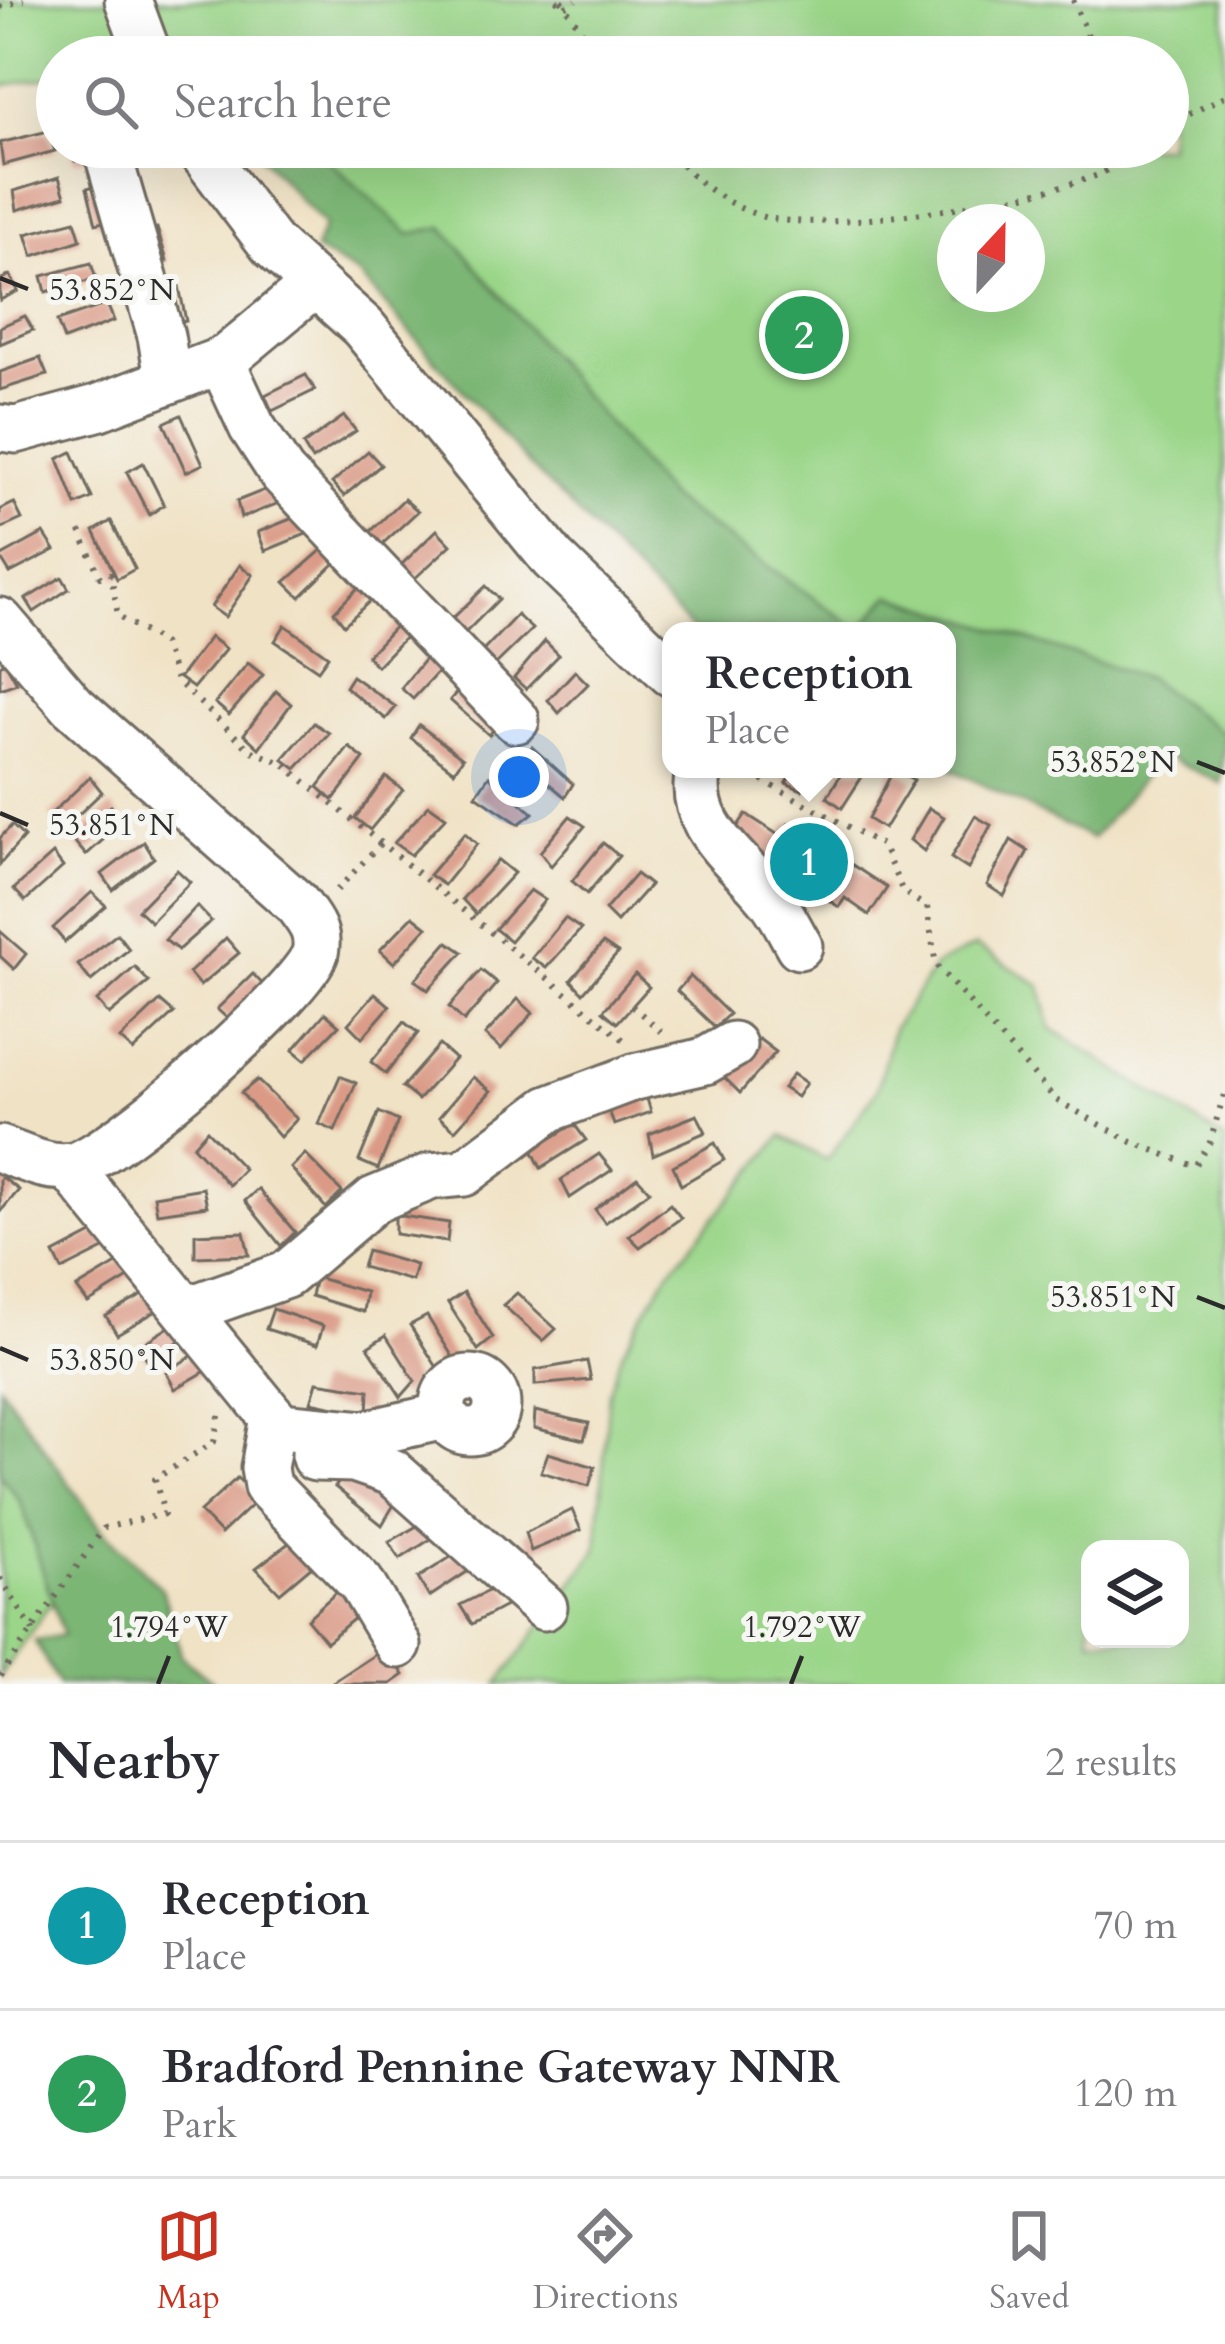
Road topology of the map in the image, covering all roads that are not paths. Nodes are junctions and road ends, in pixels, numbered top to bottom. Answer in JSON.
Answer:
{"nodes":[{"id":1,"x":128,"y":0,"type":"edge"},
{"id":2,"x":141,"y":36,"type":"edge"},
{"id":3,"x":112,"y":168,"type":"edge"},
{"id":4,"x":214,"y":168,"type":"edge"},
{"id":5,"x":314,"y":285,"type":"junction"},
{"id":6,"x":220,"y":360,"type":"junction"},
{"id":7,"x":168,"y":378,"type":"junction"},
{"id":8,"x":0,"y":428,"type":"edge"},
{"id":9,"x":0,"y":620,"type":"edge"},
{"id":10,"x":662,"y":664,"type":"edge"},
{"id":11,"x":516,"y":720,"type":"dead end"},
{"id":12,"x":697,"y":778,"type":"edge"},
{"id":13,"x":799,"y":946,"type":"dead end"},
{"id":14,"x":733,"y":1045,"type":"dead end"},
{"id":15,"x":0,"y":1149,"type":"edge"},
{"id":16,"x":69,"y":1166,"type":"junction"},
{"id":17,"x":187,"y":1310,"type":"junction"},
{"id":18,"x":445,"y":1416,"type":"dead end"},
{"id":19,"x":294,"y":1424,"type":"junction"},
{"id":20,"x":544,"y":1607,"type":"dead end"},
{"id":21,"x":398,"y":1645,"type":"dead end"}],
"edges":[{"from":1,"to":2,"type":"street"},
{"from":3,"to":7,"type":"street"},
{"from":4,"to":5,"type":"street"},
{"from":5,"to":6,"type":"street"},
{"from":5,"to":10,"type":"street"},
{"from":6,"to":7,"type":"street"},
{"from":6,"to":11,"type":"street"},
{"from":7,"to":8,"type":"street"},
{"from":9,"to":16,"type":"street"},
{"from":12,"to":13,"type":"street"},
{"from":14,"to":17,"type":"street"},
{"from":15,"to":16,"type":"street"},
{"from":16,"to":17,"type":"street"},
{"from":17,"to":19,"type":"street"},
{"from":18,"to":19,"type":"street"},
{"from":19,"to":20,"type":"street"},
{"from":19,"to":21,"type":"street"}]}
